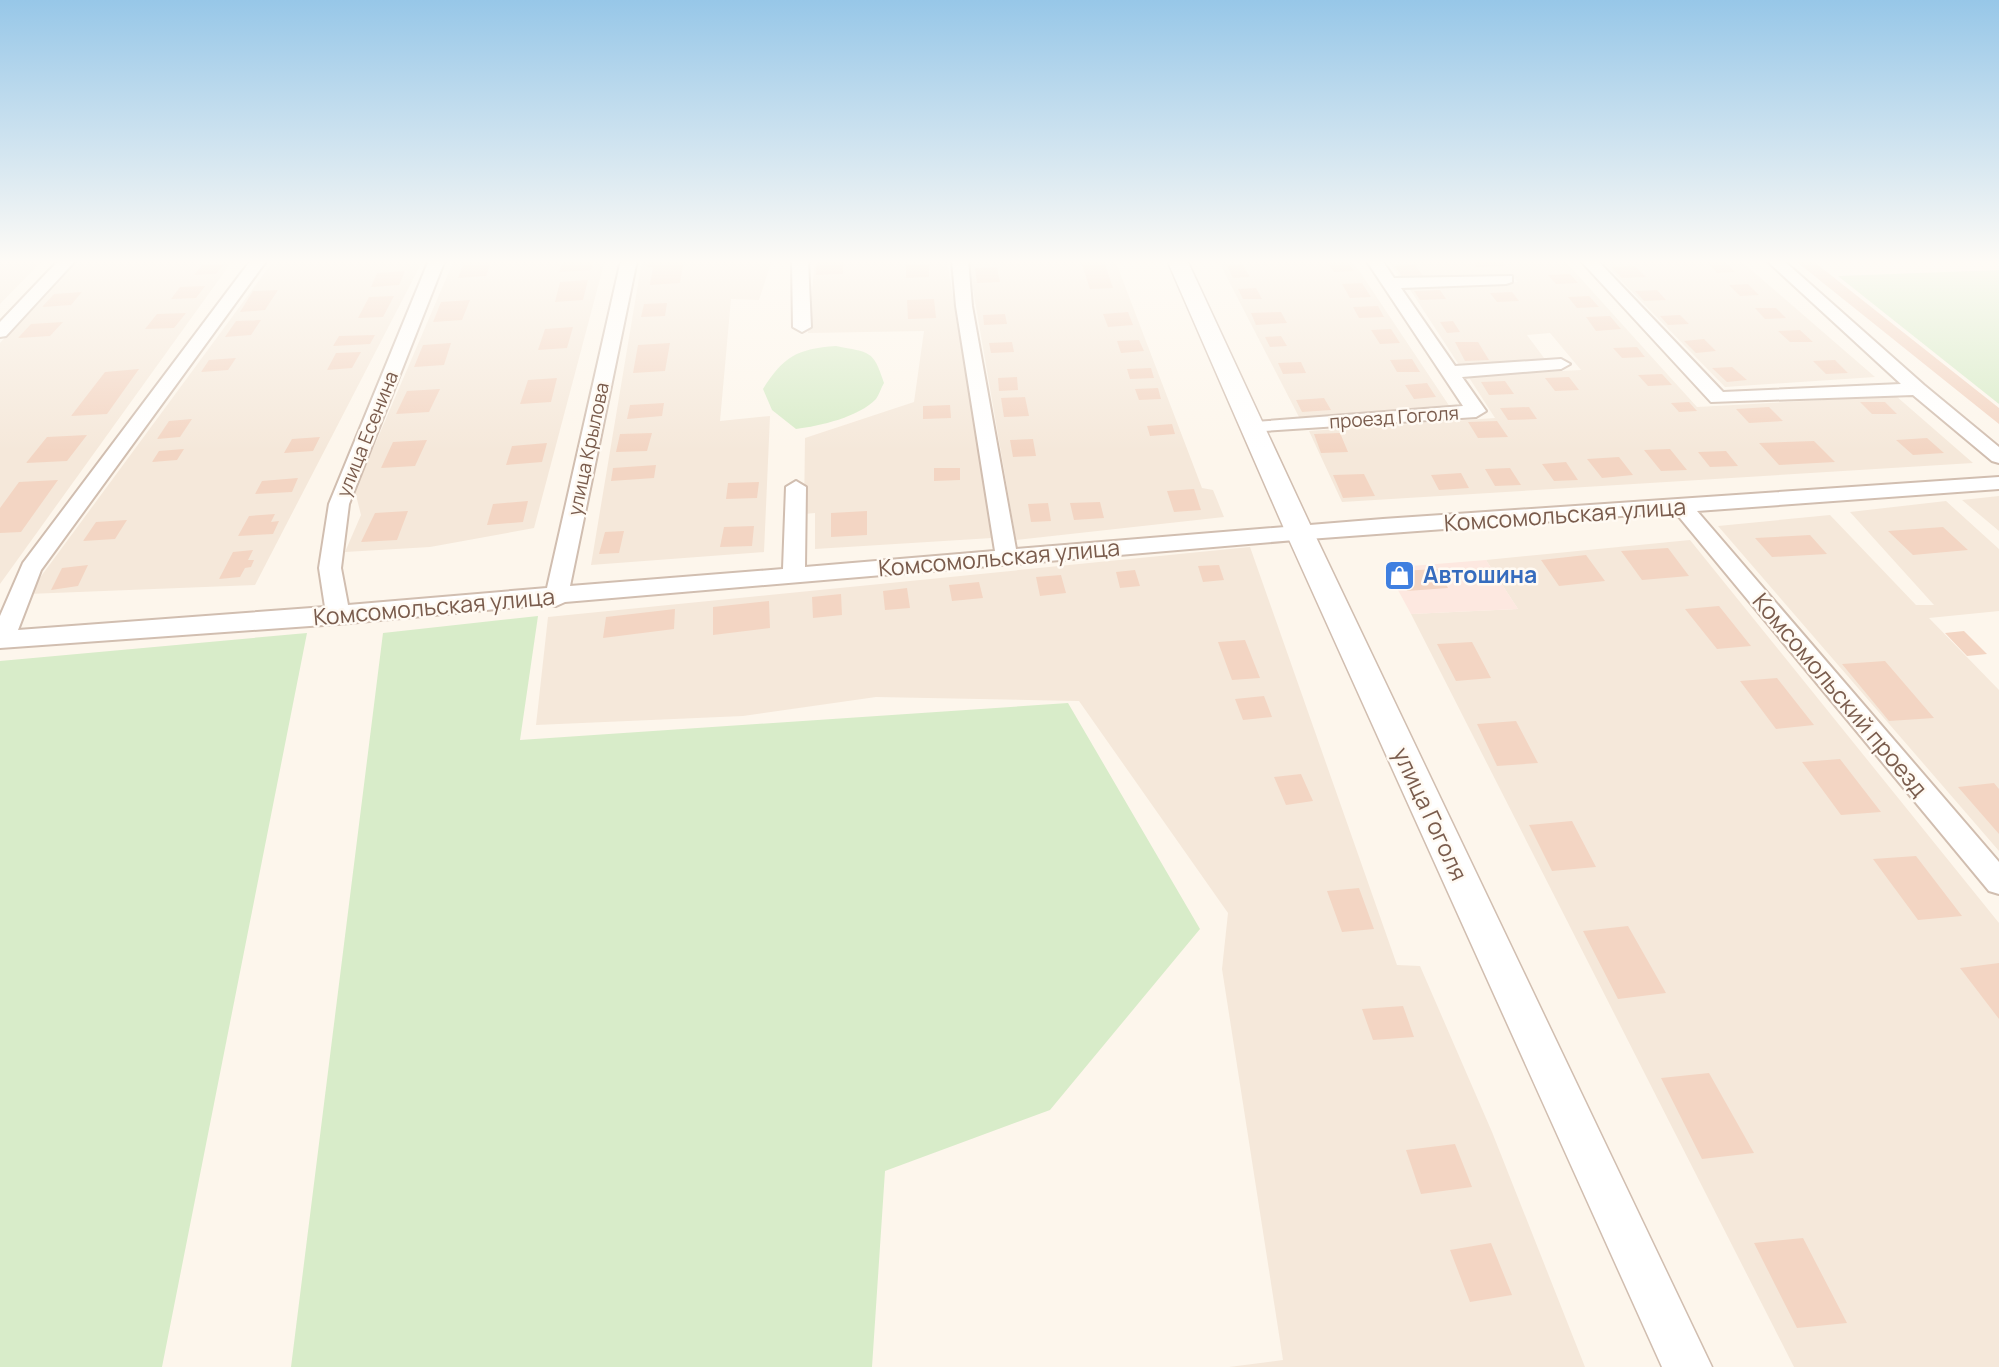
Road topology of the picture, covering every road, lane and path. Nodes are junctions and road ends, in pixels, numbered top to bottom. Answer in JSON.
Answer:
{"nodes":[{"id":1,"x":212,"y":324,"type":"edge"},
{"id":2,"x":412,"y":324,"type":"edge"},
{"id":3,"x":615,"y":324,"type":"edge"},
{"id":4,"x":802,"y":324,"type":"edge"},
{"id":5,"x":967,"y":324,"type":"edge"},
{"id":6,"x":1207,"y":324,"type":"edge"},
{"id":7,"x":1418,"y":324,"type":"edge"},
{"id":8,"x":1648,"y":324,"type":"edge"},
{"id":9,"x":1845,"y":324,"type":"edge"},
{"id":10,"x":802,"y":327,"type":"dead end"},
{"id":11,"x":1561,"y":364,"type":"dead end"},
{"id":12,"x":1450,"y":372,"type":"junction"},
{"id":13,"x":1917,"y":389,"type":"junction"},
{"id":14,"x":1255,"y":428,"type":"junction"},
{"id":15,"x":1999,"y":457,"type":"edge"},
{"id":16,"x":1999,"y":482,"type":"edge"},
{"id":17,"x":796,"y":487,"type":"dead end"},
{"id":18,"x":1682,"y":507,"type":"junction"},
{"id":19,"x":1300,"y":533,"type":"junction"},
{"id":20,"x":1007,"y":558,"type":"junction"},
{"id":21,"x":794,"y":574,"type":"junction"},
{"id":22,"x":556,"y":598,"type":"junction"},
{"id":23,"x":338,"y":616,"type":"junction"},
{"id":24,"x":1,"y":640,"type":"edge"},
{"id":25,"x":1999,"y":882,"type":"edge"},
{"id":26,"x":1687,"y":1367,"type":"edge"}],
"edges":[{"from":1,"to":24,"type":"street"},
{"from":2,"to":23,"type":"street","name":"улица Есенина"},
{"from":3,"to":22,"type":"street","name":"улица Крылова"},
{"from":4,"to":10,"type":"street"},
{"from":5,"to":20,"type":"street"},
{"from":6,"to":14,"type":"street","name":"улица Гоголя"},
{"from":7,"to":12,"type":"street","name":"проезд Гоголя"},
{"from":8,"to":13,"type":"street"},
{"from":9,"to":13,"type":"street"},
{"from":11,"to":12,"type":"street"},
{"from":12,"to":14,"type":"street","name":"проезд Гоголя"},
{"from":13,"to":15,"type":"street"},
{"from":14,"to":19,"type":"street","name":"улица Гоголя"},
{"from":16,"to":18,"type":"street","name":"Комсомольская улица"},
{"from":17,"to":21,"type":"street"},
{"from":18,"to":19,"type":"street","name":"Комсомольская улица"},
{"from":18,"to":25,"type":"street","name":"Комсомольский проезд"},
{"from":19,"to":20,"type":"street","name":"Комсомольская улица"},
{"from":19,"to":26,"type":"street","name":"улица Гоголя"},
{"from":20,"to":21,"type":"street","name":"Комсомольская улица"},
{"from":21,"to":22,"type":"street","name":"Комсомольская улица"},
{"from":22,"to":23,"type":"street","name":"Комсомольская улица"},
{"from":23,"to":24,"type":"street","name":"Комсомольская улица"}]}
